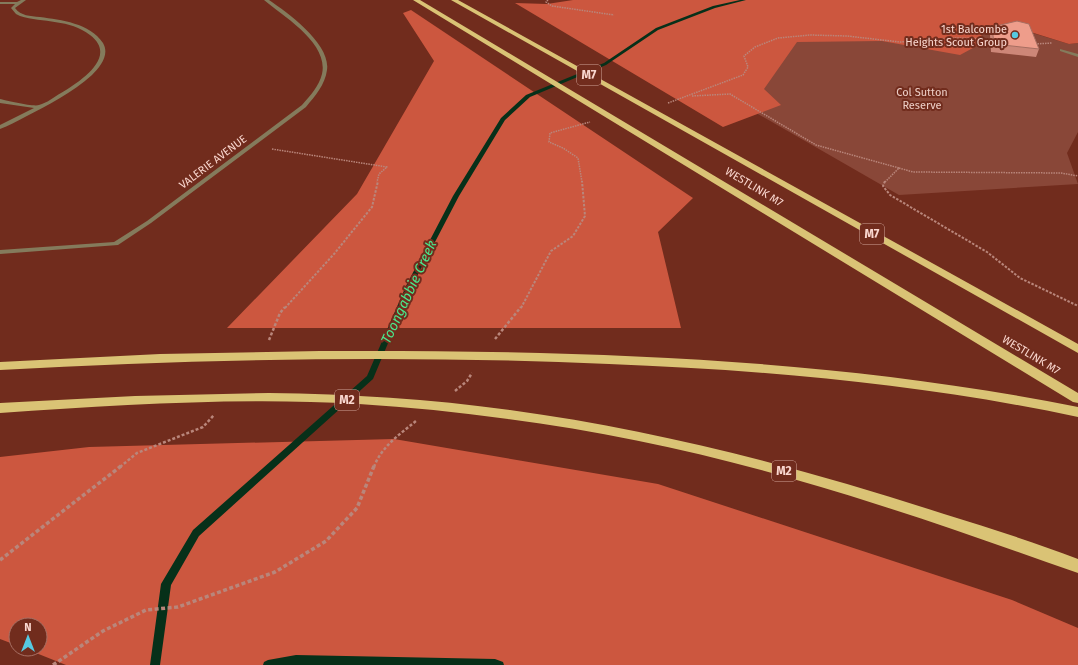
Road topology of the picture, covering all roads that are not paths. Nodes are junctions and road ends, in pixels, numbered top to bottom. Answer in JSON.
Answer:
{"nodes":[{"id":1,"x":24,"y":0,"type":"edge"},
{"id":2,"x":266,"y":0,"type":"edge"},
{"id":3,"x":416,"y":0,"type":"edge"},
{"id":4,"x":454,"y":0,"type":"edge"},
{"id":5,"x":0,"y":3,"type":"edge"},
{"id":6,"x":18,"y":3,"type":"junction"},
{"id":7,"x":1062,"y":50,"type":"dead end"},
{"id":8,"x":1078,"y":56,"type":"edge"},
{"id":9,"x":0,"y":101,"type":"edge"},
{"id":10,"x":38,"y":107,"type":"junction"},
{"id":11,"x":0,"y":127,"type":"edge"},
{"id":12,"x":0,"y":252,"type":"edge"},
{"id":13,"x":1078,"y":349,"type":"edge"},
{"id":14,"x":0,"y":366,"type":"edge"},
{"id":15,"x":1078,"y":399,"type":"edge"},
{"id":16,"x":0,"y":408,"type":"edge"},
{"id":17,"x":1078,"y":412,"type":"edge"},
{"id":18,"x":1078,"y":566,"type":"edge"}],
"edges":[{"from":1,"to":6,"type":"street"},
{"from":2,"to":12,"type":"street","name":"VALERIE AVENUE"},
{"from":3,"to":15,"type":"highway","name":"WESTLINK M7","number":"M7"},
{"from":4,"to":13,"type":"highway","name":"WESTLINK M7","number":"M7"},
{"from":5,"to":6,"type":"street"},
{"from":6,"to":10,"type":"street"},
{"from":7,"to":8,"type":"street"},
{"from":9,"to":10,"type":"street"},
{"from":10,"to":11,"type":"street"},
{"from":14,"to":17,"type":"highway"},
{"from":16,"to":18,"type":"highway","number":"M2"}]}
